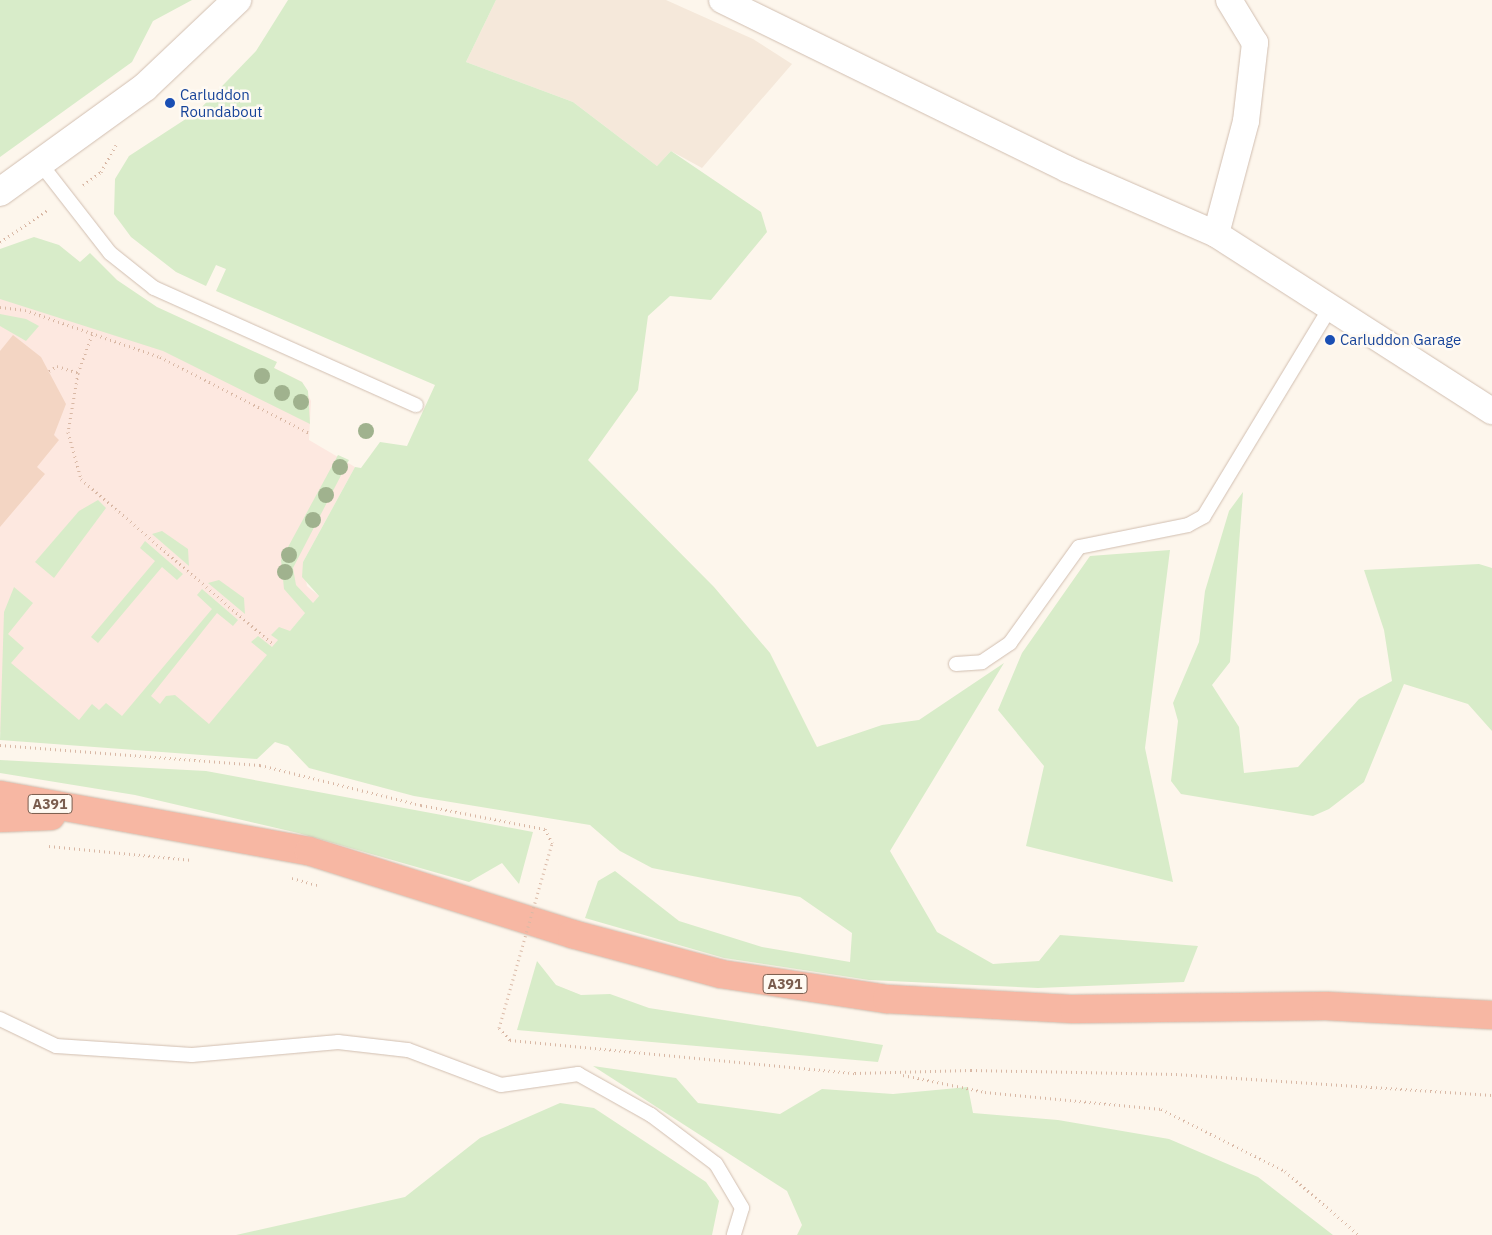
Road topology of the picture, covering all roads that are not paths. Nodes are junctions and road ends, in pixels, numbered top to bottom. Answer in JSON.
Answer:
{"nodes":[{"id":1,"x":236,"y":0,"type":"edge"},
{"id":2,"x":722,"y":0,"type":"edge"},
{"id":3,"x":1229,"y":0,"type":"edge"},
{"id":4,"x":40,"y":164,"type":"junction"},
{"id":5,"x":0,"y":192,"type":"edge"},
{"id":6,"x":1216,"y":234,"type":"junction"},
{"id":7,"x":1332,"y":305,"type":"junction"},
{"id":8,"x":416,"y":405,"type":"dead end"},
{"id":9,"x":1492,"y":411,"type":"edge"},
{"id":10,"x":956,"y":664,"type":"dead end"},
{"id":11,"x":0,"y":795,"type":"edge"},
{"id":12,"x":100,"y":814,"type":"junction"},
{"id":13,"x":0,"y":818,"type":"edge"},
{"id":14,"x":1492,"y":1015,"type":"edge"},
{"id":15,"x":0,"y":1019,"type":"edge"},
{"id":16,"x":734,"y":1235,"type":"edge"}],
"edges":[{"from":1,"to":4,"type":"main road"},
{"from":2,"to":6,"type":"street"},
{"from":3,"to":6,"type":"street"},
{"from":4,"to":5,"type":"main road"},
{"from":4,"to":8,"type":"lane"},
{"from":6,"to":7,"type":"street"},
{"from":7,"to":9,"type":"street"},
{"from":7,"to":10,"type":"lane"},
{"from":11,"to":12,"type":"highway","number":"A391"},
{"from":12,"to":13,"type":"highway","number":"A391"},
{"from":12,"to":14,"type":"highway","number":"A391"},
{"from":15,"to":16,"type":"lane"}]}
